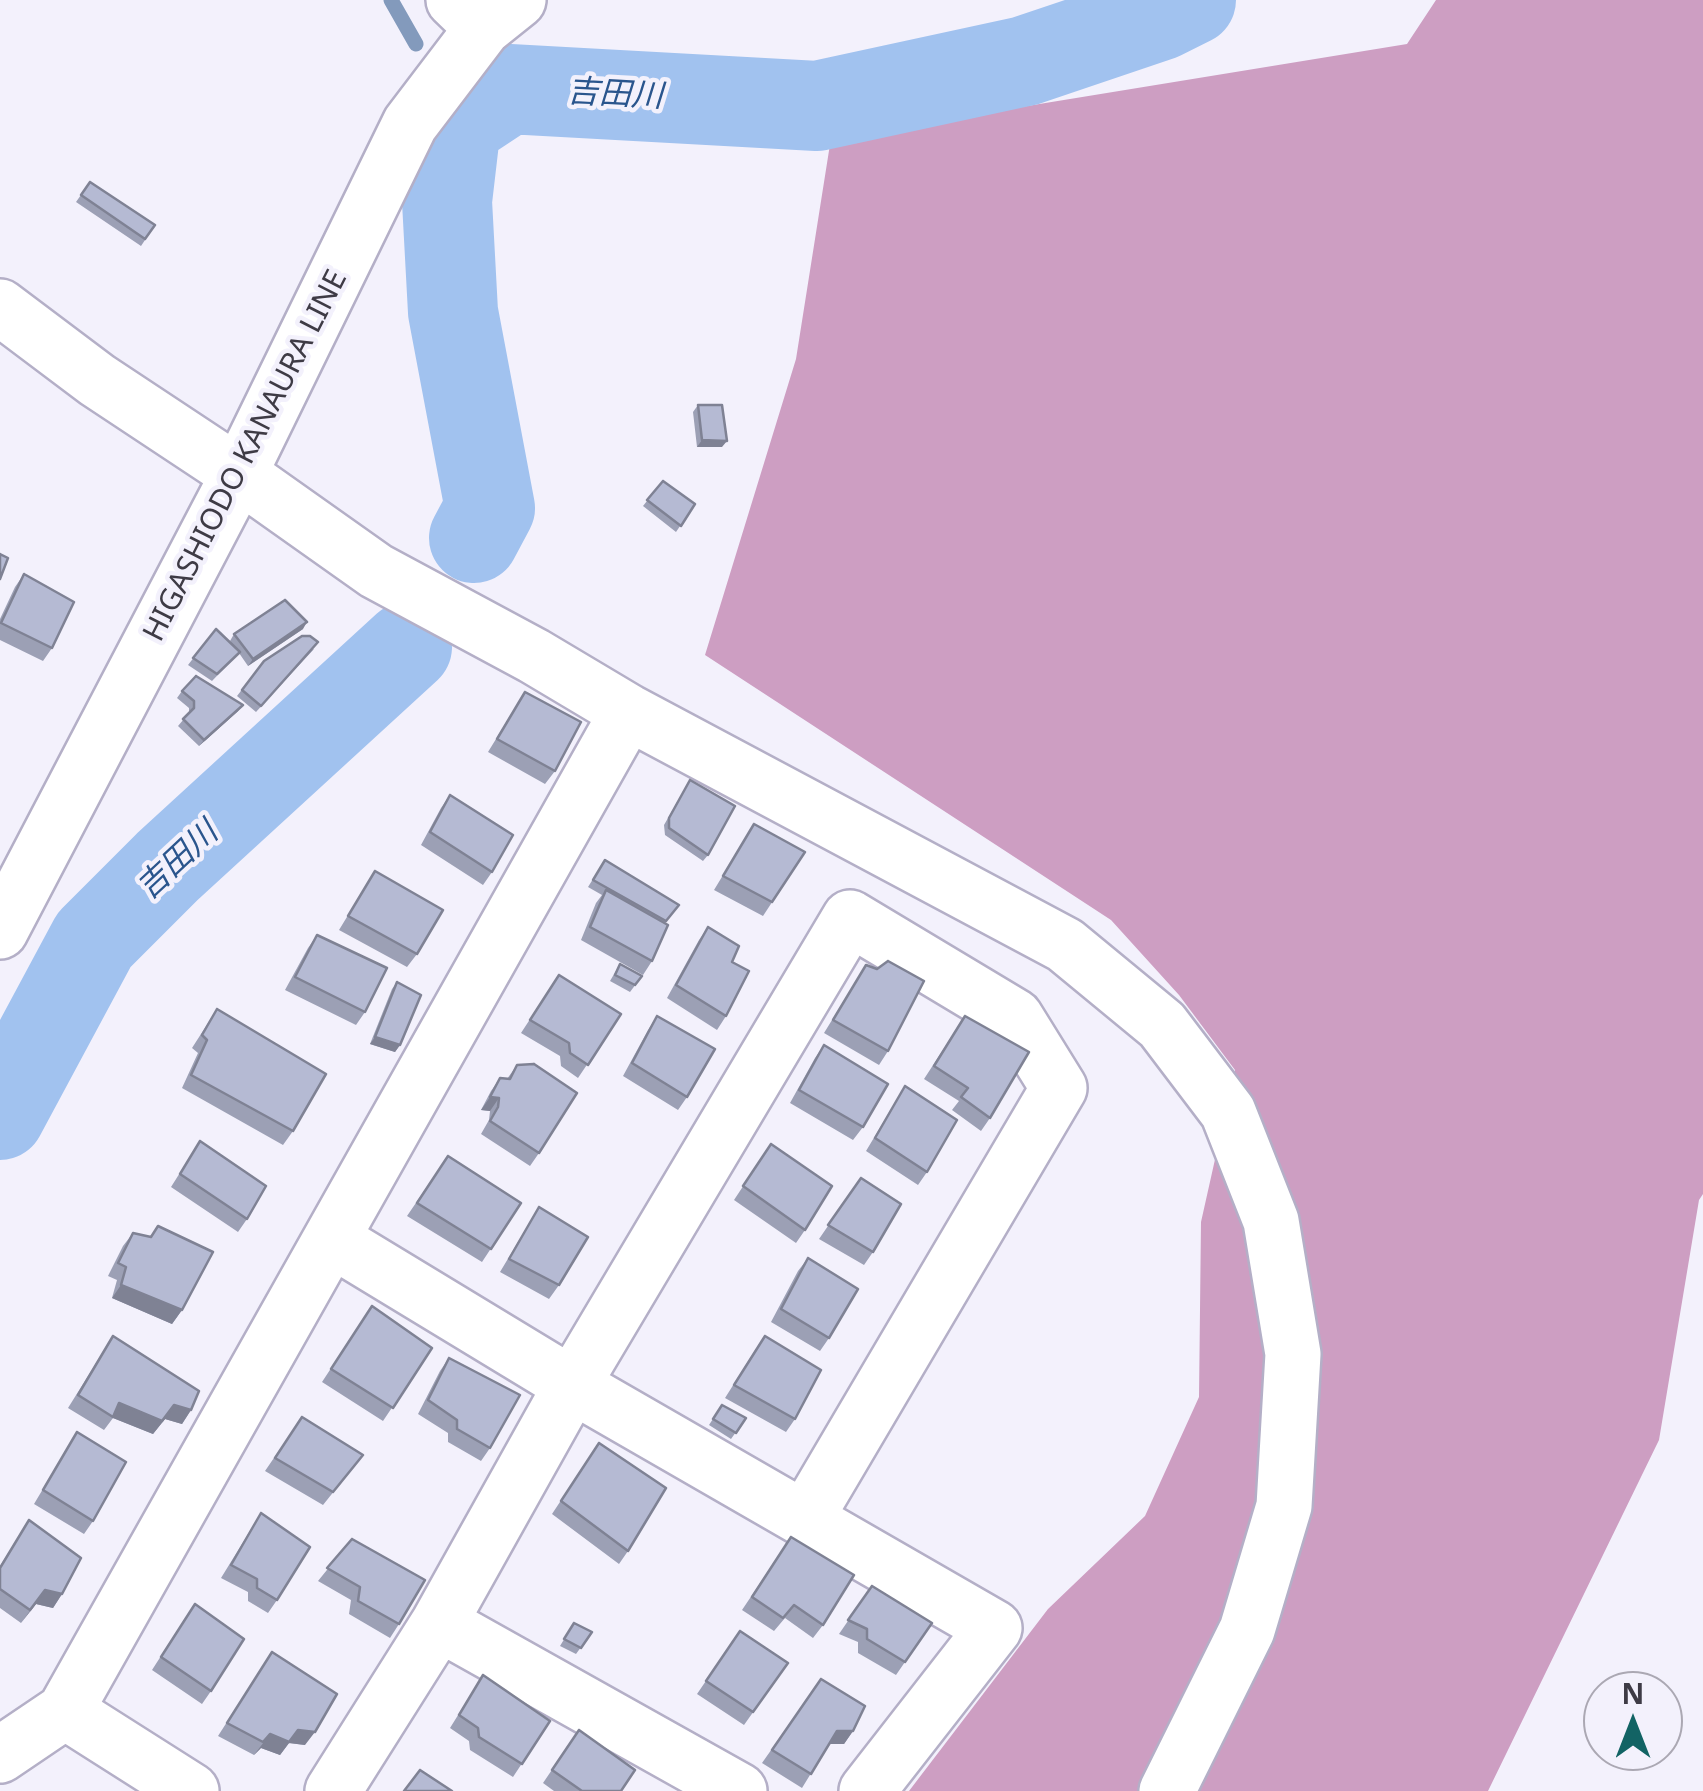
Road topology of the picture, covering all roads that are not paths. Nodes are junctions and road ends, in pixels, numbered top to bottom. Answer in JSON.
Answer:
{"nodes":[{"id":1,"x":485,"y":10,"type":"edge"},
{"id":2,"x":0,"y":307,"type":"edge"},
{"id":3,"x":239,"y":474,"type":"junction"},
{"id":4,"x":628,"y":712,"type":"junction"},
{"id":5,"x":0,"y":931,"type":"edge"},
{"id":6,"x":333,"y":1240,"type":"junction"},
{"id":7,"x":572,"y":1385,"type":"junction"},
{"id":8,"x":806,"y":1517,"type":"junction"},
{"id":9,"x":439,"y":1623,"type":"junction"},
{"id":10,"x":65,"y":1711,"type":"junction"},
{"id":11,"x":0,"y":1756,"type":"edge"},
{"id":12,"x":191,"y":1791,"type":"edge"},
{"id":13,"x":333,"y":1791,"type":"edge"},
{"id":14,"x":739,"y":1791,"type":"edge"},
{"id":15,"x":867,"y":1791,"type":"edge"},
{"id":16,"x":1167,"y":1791,"type":"edge"}],
"edges":[{"from":1,"to":3,"type":"street","name":"HIGASHIODO KANAURA LINE"},
{"from":2,"to":3,"type":"street"},
{"from":3,"to":4,"type":"street"},
{"from":3,"to":5,"type":"street","name":"HIGASHIODO KANAURA LINE"},
{"from":4,"to":6,"type":"street"},
{"from":4,"to":16,"type":"street"},
{"from":6,"to":7,"type":"street"},
{"from":6,"to":10,"type":"street"},
{"from":7,"to":8,"type":"street"},
{"from":7,"to":8,"type":"street"},
{"from":7,"to":9,"type":"street"},
{"from":8,"to":15,"type":"street"},
{"from":9,"to":13,"type":"street"},
{"from":9,"to":14,"type":"street"},
{"from":10,"to":11,"type":"street"},
{"from":10,"to":12,"type":"street"}]}
